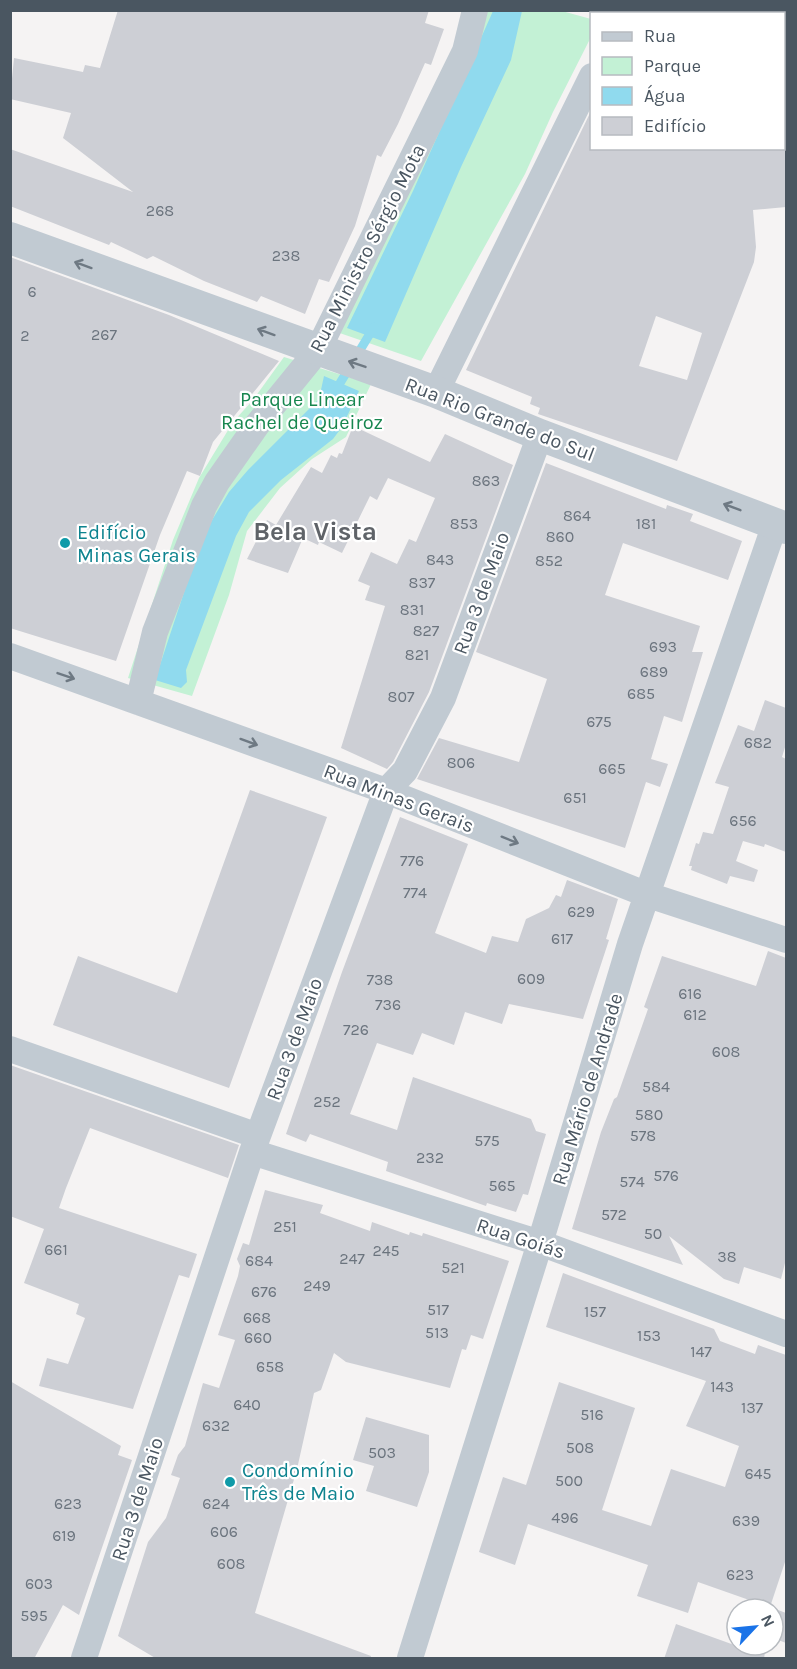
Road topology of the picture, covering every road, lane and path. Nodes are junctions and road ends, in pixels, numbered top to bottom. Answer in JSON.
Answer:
{"nodes":[{"id":1,"x":475,"y":10,"type":"edge"},
{"id":2,"x":590,"y":78,"type":"edge"},
{"id":3,"x":10,"y":238,"type":"edge"},
{"id":4,"x":319,"y":351,"type":"junction"},
{"id":5,"x":436,"y":392,"type":"junction"},
{"id":6,"x":540,"y":435,"type":"junction"},
{"id":7,"x":781,"y":526,"type":"edge"},
{"id":8,"x":10,"y":656,"type":"edge"},
{"id":9,"x":138,"y":702,"type":"junction"},
{"id":10,"x":386,"y":791,"type":"junction"},
{"id":11,"x":648,"y":895,"type":"junction"},
{"id":12,"x":786,"y":940,"type":"edge"},
{"id":13,"x":10,"y":1048,"type":"edge"},
{"id":14,"x":255,"y":1144,"type":"junction"},
{"id":15,"x":540,"y":1243,"type":"junction"},
{"id":16,"x":786,"y":1334,"type":"edge"},
{"id":17,"x":84,"y":1659,"type":"edge"},
{"id":18,"x":410,"y":1659,"type":"edge"}],
"edges":[{"from":1,"to":4,"type":"street","name":"Rua Ministro Sérgio Mota"},
{"from":2,"to":5,"type":"street"},
{"from":4,"to":3,"type":"street","name":"Rua Rio Grande do Sul","one_way":true},
{"from":5,"to":4,"type":"street","name":"Rua Rio Grande do Sul","one_way":true},
{"from":4,"to":9,"type":"street","name":"Rua Ministro Sérgio Mota"},
{"from":5,"to":6,"type":"street","name":"Rua Rio Grande do Sul"},
{"from":7,"to":6,"type":"street","name":"Rua Rio Grande do Sul","one_way":true},
{"from":6,"to":10,"type":"street","name":"Rua 3 de Maio"},
{"from":7,"to":11,"type":"street","name":"Rua Mário de Andrade"},
{"from":8,"to":9,"type":"street","name":"Rua Minas Gerais","one_way":true},
{"from":9,"to":10,"type":"street","name":"Rua Minas Gerais","one_way":true},
{"from":10,"to":11,"type":"street","name":"Rua Minas Gerais","one_way":true},
{"from":10,"to":14,"type":"street","name":"Rua 3 de Maio"},
{"from":11,"to":12,"type":"street","name":"Rua Minas Gerais"},
{"from":11,"to":15,"type":"street","name":"Rua Mário de Andrade"},
{"from":13,"to":14,"type":"street","name":"Rua Goiás"},
{"from":14,"to":15,"type":"street","name":"Rua Goiás"},
{"from":14,"to":17,"type":"street","name":"Rua 3 de Maio"},
{"from":15,"to":16,"type":"street","name":"Rua Goiás"},
{"from":15,"to":18,"type":"street","name":"Rua Mário de Andrade"}]}
